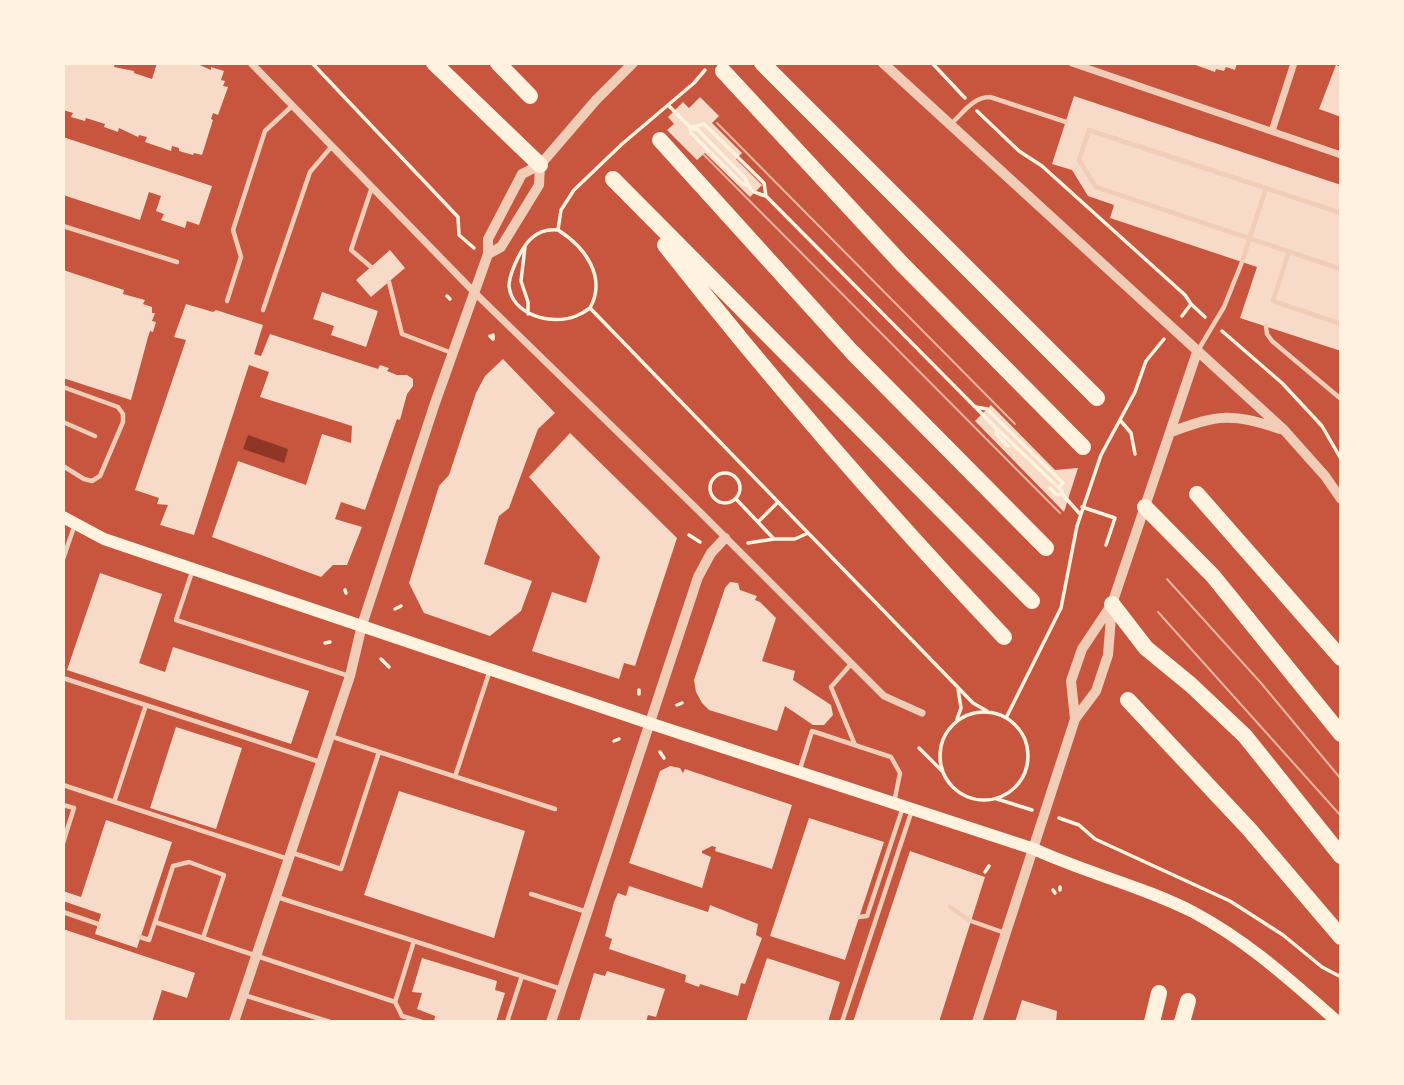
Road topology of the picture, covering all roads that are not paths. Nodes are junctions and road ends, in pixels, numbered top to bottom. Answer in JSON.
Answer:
{"nodes":[{"id":1,"x":251,"y":63,"type":"edge"},
{"id":2,"x":434,"y":63,"type":"edge"},
{"id":3,"x":498,"y":63,"type":"edge"},
{"id":4,"x":633,"y":63,"type":"edge"},
{"id":5,"x":762,"y":63,"type":"edge"},
{"id":6,"x":883,"y":63,"type":"edge"},
{"id":7,"x":1072,"y":63,"type":"edge"},
{"id":8,"x":1294,"y":63,"type":"edge"},
{"id":9,"x":717,"y":67,"type":"edge"},
{"id":10,"x":530,"y":96,"type":"dead end"},
{"id":11,"x":292,"y":106,"type":"junction"},
{"id":12,"x":1066,"y":122,"type":"dead end"},
{"id":13,"x":951,"y":125,"type":"junction"},
{"id":14,"x":1272,"y":131,"type":"junction"},
{"id":15,"x":660,"y":140,"type":"dead end"},
{"id":16,"x":333,"y":146,"type":"junction"},
{"id":17,"x":1341,"y":155,"type":"edge"},
{"id":18,"x":540,"y":165,"type":"junction"},
{"id":19,"x":372,"y":187,"type":"junction"},
{"id":20,"x":1266,"y":188,"type":"junction"},
{"id":21,"x":1341,"y":213,"type":"edge"},
{"id":22,"x":63,"y":226,"type":"edge"},
{"id":23,"x":1250,"y":238,"type":"junction"},
{"id":24,"x":1289,"y":251,"type":"junction"},
{"id":25,"x":488,"y":254,"type":"junction"},
{"id":26,"x":177,"y":262,"type":"dead end"},
{"id":27,"x":371,"y":267,"type":"dead end"},
{"id":28,"x":1341,"y":269,"type":"edge"},
{"id":29,"x":389,"y":282,"type":"dead end"},
{"id":30,"x":474,"y":292,"type":"junction"},
{"id":31,"x":228,"y":301,"type":"dead end"},
{"id":32,"x":262,"y":310,"type":"dead end"},
{"id":33,"x":1341,"y":324,"type":"edge"},
{"id":34,"x":1266,"y":326,"type":"dead end"},
{"id":35,"x":1197,"y":352,"type":"junction"},
{"id":36,"x":452,"y":353,"type":"junction"},
{"id":37,"x":63,"y":387,"type":"edge"},
{"id":38,"x":1097,"y":398,"type":"dead end"},
{"id":39,"x":1341,"y":399,"type":"edge"},
{"id":40,"x":63,"y":422,"type":"edge"},
{"id":41,"x":1284,"y":430,"type":"junction"},
{"id":42,"x":1171,"y":432,"type":"junction"},
{"id":43,"x":94,"y":436,"type":"dead end"},
{"id":44,"x":1083,"y":447,"type":"dead end"},
{"id":45,"x":63,"y":466,"type":"edge"},
{"id":46,"x":1197,"y":494,"type":"dead end"},
{"id":47,"x":1341,"y":499,"type":"edge"},
{"id":48,"x":1145,"y":507,"type":"junction"},
{"id":49,"x":63,"y":517,"type":"edge"},
{"id":50,"x":75,"y":525,"type":"junction"},
{"id":51,"x":725,"y":538,"type":"junction"},
{"id":52,"x":1046,"y":548,"type":"dead end"},
{"id":53,"x":63,"y":559,"type":"edge"},
{"id":54,"x":193,"y":569,"type":"junction"},
{"id":55,"x":1032,"y":601,"type":"dead end"},
{"id":56,"x":1112,"y":604,"type":"junction"},
{"id":57,"x":362,"y":625,"type":"junction"},
{"id":58,"x":1004,"y":637,"type":"dead end"},
{"id":59,"x":1341,"y":658,"type":"edge"},
{"id":60,"x":851,"y":664,"type":"junction"},
{"id":61,"x":491,"y":669,"type":"junction"},
{"id":62,"x":350,"y":676,"type":"junction"},
{"id":63,"x":63,"y":678,"type":"edge"},
{"id":64,"x":1128,"y":700,"type":"dead end"},
{"id":65,"x":146,"y":705,"type":"junction"},
{"id":66,"x":922,"y":713,"type":"dead end"},
{"id":67,"x":1075,"y":719,"type":"junction"},
{"id":68,"x":649,"y":723,"type":"junction"},
{"id":69,"x":1341,"y":734,"type":"edge"},
{"id":70,"x":330,"y":736,"type":"junction"},
{"id":71,"x":855,"y":746,"type":"junction"},
{"id":72,"x":379,"y":752,"type":"junction"},
{"id":73,"x":321,"y":762,"type":"junction"},
{"id":74,"x":799,"y":772,"type":"junction"},
{"id":75,"x":455,"y":777,"type":"junction"},
{"id":76,"x":63,"y":785,"type":"edge"},
{"id":77,"x":114,"y":802,"type":"junction"},
{"id":78,"x":63,"y":804,"type":"edge"},
{"id":79,"x":903,"y":806,"type":"junction"},
{"id":80,"x":555,"y":809,"type":"dead end"},
{"id":81,"x":63,"y":843,"type":"edge"},
{"id":82,"x":1034,"y":849,"type":"junction"},
{"id":83,"x":290,"y":856,"type":"junction"},
{"id":84,"x":1341,"y":856,"type":"edge"},
{"id":85,"x":531,"y":894,"type":"dead end"},
{"id":86,"x":276,"y":897,"type":"junction"},
{"id":87,"x":950,"y":907,"type":"dead end"},
{"id":88,"x":63,"y":912,"type":"edge"},
{"id":89,"x":587,"y":913,"type":"junction"},
{"id":90,"x":859,"y":917,"type":"dead end"},
{"id":91,"x":155,"y":922,"type":"junction"},
{"id":92,"x":98,"y":924,"type":"dead end"},
{"id":93,"x":1006,"y":933,"type":"junction"},
{"id":94,"x":140,"y":937,"type":"dead end"},
{"id":95,"x":1341,"y":937,"type":"edge"},
{"id":96,"x":203,"y":938,"type":"junction"},
{"id":97,"x":415,"y":941,"type":"junction"},
{"id":98,"x":256,"y":956,"type":"junction"},
{"id":99,"x":522,"y":976,"type":"junction"},
{"id":100,"x":562,"y":989,"type":"junction"},
{"id":101,"x":1159,"y":993,"type":"dead end"},
{"id":102,"x":243,"y":994,"type":"junction"},
{"id":103,"x":395,"y":1002,"type":"junction"},
{"id":104,"x":1188,"y":1002,"type":"dead end"},
{"id":105,"x":234,"y":1022,"type":"edge"},
{"id":106,"x":330,"y":1022,"type":"edge"},
{"id":107,"x":422,"y":1022,"type":"edge"},
{"id":108,"x":507,"y":1022,"type":"edge"},
{"id":109,"x":551,"y":1022,"type":"edge"},
{"id":110,"x":842,"y":1022,"type":"edge"},
{"id":111,"x":976,"y":1022,"type":"edge"},
{"id":112,"x":1152,"y":1022,"type":"edge"},
{"id":113,"x":1182,"y":1022,"type":"edge"},
{"id":114,"x":1338,"y":1022,"type":"edge"}],
"edges":[{"from":1,"to":11,"type":"street"},
{"from":2,"to":18,"type":"highway"},
{"from":3,"to":10,"type":"highway"},
{"from":4,"to":18,"type":"street"},
{"from":5,"to":38,"type":"highway"},
{"from":6,"to":13,"type":"street"},
{"from":7,"to":14,"type":"street"},
{"from":8,"to":14,"type":"street"},
{"from":9,"to":44,"type":"highway"},
{"from":11,"to":16,"type":"street"},
{"from":11,"to":31,"type":"lane"},
{"from":12,"to":13,"type":"lane"},
{"from":13,"to":35,"type":"street"},
{"from":14,"to":17,"type":"street"},
{"from":15,"to":52,"type":"highway"},
{"from":16,"to":19,"type":"street"},
{"from":16,"to":32,"type":"lane"},
{"from":18,"to":25,"type":"street"},
{"from":18,"to":25,"type":"street"},
{"from":19,"to":27,"type":"lane"},
{"from":19,"to":30,"type":"street"},
{"from":20,"to":21,"type":"lane"},
{"from":20,"to":23,"type":"lane"},
{"from":20,"to":23,"type":"lane"},
{"from":22,"to":26,"type":"lane"},
{"from":23,"to":24,"type":"lane"},
{"from":23,"to":35,"type":"lane"},
{"from":24,"to":28,"type":"lane"},
{"from":24,"to":33,"type":"lane"},
{"from":25,"to":30,"type":"street"},
{"from":29,"to":36,"type":"lane"},
{"from":30,"to":36,"type":"street"},
{"from":30,"to":51,"type":"street"},
{"from":34,"to":39,"type":"lane"},
{"from":35,"to":41,"type":"street"},
{"from":35,"to":42,"type":"street"},
{"from":36,"to":57,"type":"street"},
{"from":37,"to":45,"type":"lane"},
{"from":40,"to":43,"type":"lane"},
{"from":41,"to":42,"type":"street"},
{"from":41,"to":47,"type":"street"},
{"from":42,"to":48,"type":"street"},
{"from":46,"to":59,"type":"highway"},
{"from":48,"to":56,"type":"street"},
{"from":48,"to":69,"type":"highway"},
{"from":49,"to":50,"type":"main road"},
{"from":50,"to":53,"type":"lane"},
{"from":50,"to":54,"type":"main road"},
{"from":51,"to":60,"type":"street"},
{"from":51,"to":68,"type":"street"},
{"from":54,"to":57,"type":"main road"},
{"from":54,"to":62,"type":"lane"},
{"from":55,"to":58,"type":"highway"},
{"from":56,"to":67,"type":"street"},
{"from":56,"to":67,"type":"street"},
{"from":56,"to":84,"type":"highway"},
{"from":57,"to":61,"type":"main road"},
{"from":57,"to":62,"type":"street"},
{"from":60,"to":66,"type":"street"},
{"from":60,"to":71,"type":"lane"},
{"from":61,"to":68,"type":"main road"},
{"from":61,"to":75,"type":"lane"},
{"from":62,"to":70,"type":"street"},
{"from":63,"to":65,"type":"lane"},
{"from":64,"to":95,"type":"highway"},
{"from":65,"to":73,"type":"lane"},
{"from":65,"to":77,"type":"lane"},
{"from":67,"to":82,"type":"street"},
{"from":68,"to":74,"type":"main road"},
{"from":68,"to":89,"type":"street"},
{"from":70,"to":72,"type":"lane"},
{"from":70,"to":73,"type":"street"},
{"from":71,"to":74,"type":"lane"},
{"from":71,"to":79,"type":"lane"},
{"from":72,"to":75,"type":"lane"},
{"from":72,"to":83,"type":"lane"},
{"from":73,"to":83,"type":"street"},
{"from":74,"to":79,"type":"main road"},
{"from":75,"to":80,"type":"lane"},
{"from":76,"to":77,"type":"lane"},
{"from":77,"to":83,"type":"lane"},
{"from":78,"to":81,"type":"lane"},
{"from":79,"to":82,"type":"main road"},
{"from":79,"to":90,"type":"lane"},
{"from":79,"to":110,"type":"lane"},
{"from":82,"to":93,"type":"street"},
{"from":82,"to":114,"type":"main road"},
{"from":83,"to":86,"type":"street"},
{"from":85,"to":89,"type":"lane"},
{"from":86,"to":97,"type":"lane"},
{"from":86,"to":98,"type":"street"},
{"from":87,"to":93,"type":"lane"},
{"from":88,"to":92,"type":"lane"},
{"from":89,"to":100,"type":"street"},
{"from":91,"to":94,"type":"lane"},
{"from":91,"to":96,"type":"lane"},
{"from":91,"to":96,"type":"lane"},
{"from":93,"to":111,"type":"street"},
{"from":96,"to":98,"type":"lane"},
{"from":97,"to":99,"type":"lane"},
{"from":97,"to":103,"type":"lane"},
{"from":98,"to":102,"type":"street"},
{"from":98,"to":103,"type":"lane"},
{"from":99,"to":100,"type":"lane"},
{"from":99,"to":108,"type":"lane"},
{"from":100,"to":109,"type":"street"},
{"from":101,"to":112,"type":"highway"},
{"from":102,"to":105,"type":"street"},
{"from":102,"to":106,"type":"lane"},
{"from":103,"to":107,"type":"lane"},
{"from":104,"to":113,"type":"highway"}]}
